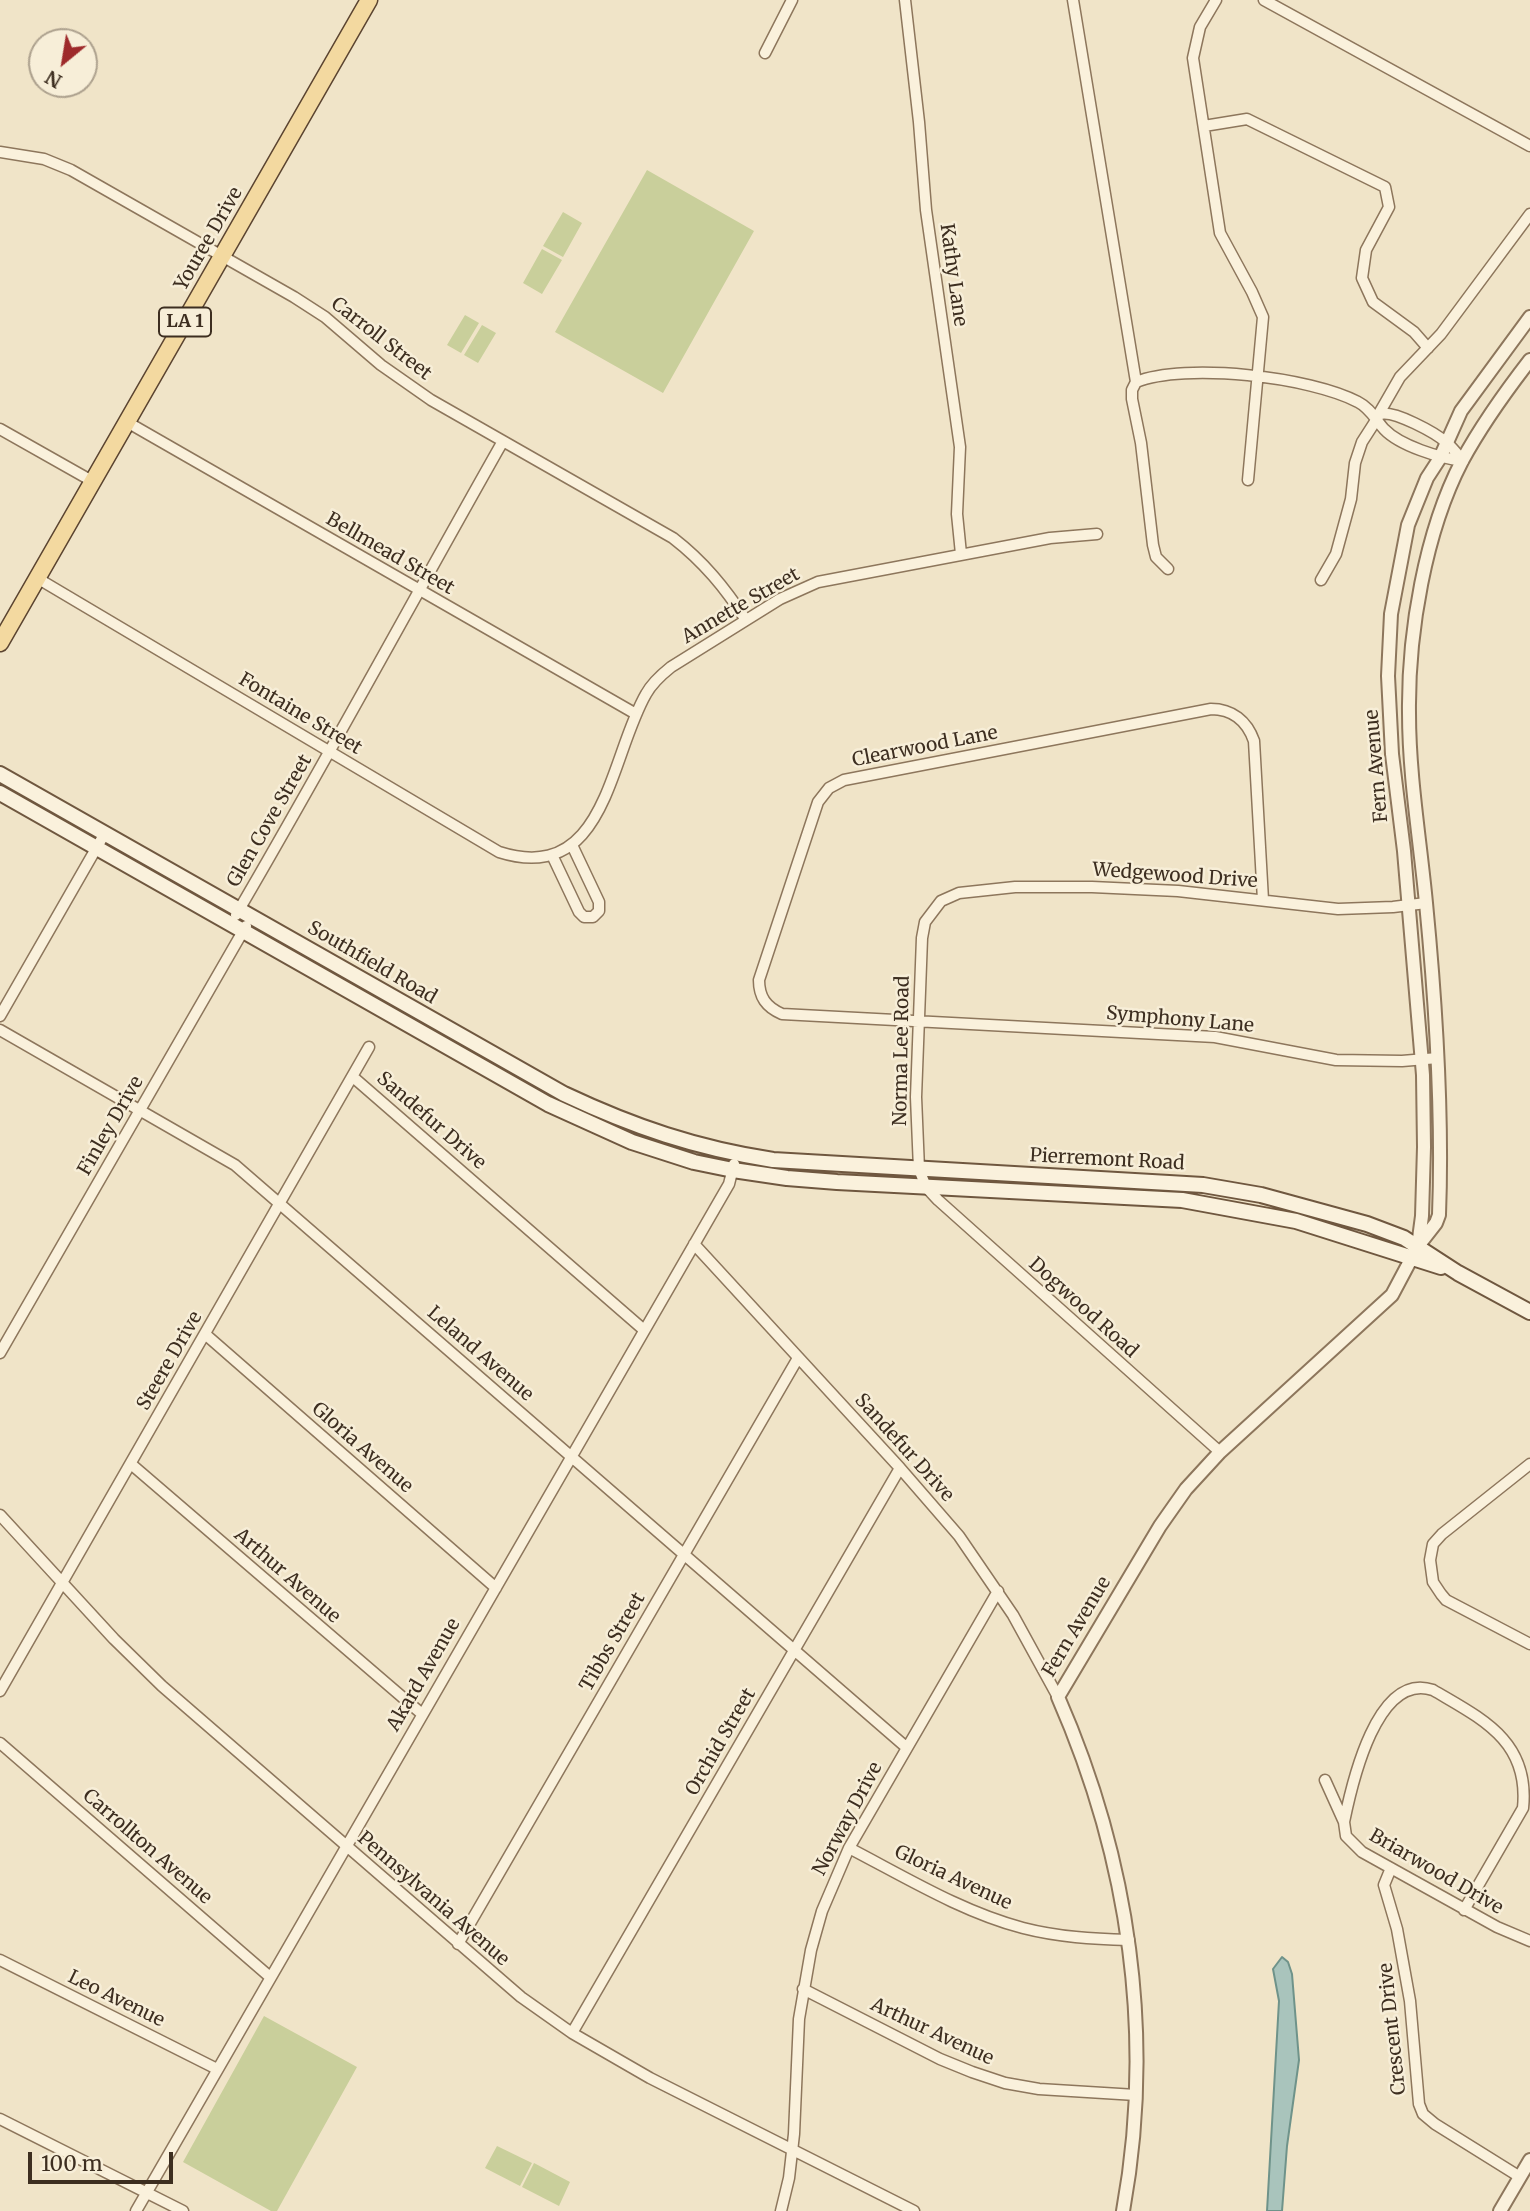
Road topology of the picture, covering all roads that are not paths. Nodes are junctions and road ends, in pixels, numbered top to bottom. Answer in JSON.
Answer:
{"nodes":[{"id":1,"x":369,"y":0,"type":"edge"},
{"id":2,"x":792,"y":0,"type":"edge"},
{"id":3,"x":905,"y":0,"type":"edge"},
{"id":4,"x":1073,"y":0,"type":"edge"},
{"id":5,"x":1216,"y":0,"type":"edge"},
{"id":6,"x":1264,"y":0,"type":"edge"},
{"id":7,"x":765,"y":53,"type":"dead end"},
{"id":8,"x":1204,"y":126,"type":"junction"},
{"id":9,"x":1530,"y":146,"type":"edge"},
{"id":10,"x":0,"y":152,"type":"edge"},
{"id":11,"x":1530,"y":215,"type":"edge"},
{"id":12,"x":223,"y":256,"type":"junction"},
{"id":13,"x":1530,"y":317,"type":"edge"},
{"id":14,"x":1428,"y":348,"type":"junction"},
{"id":15,"x":1530,"y":360,"type":"edge"},
{"id":16,"x":1257,"y":377,"type":"junction"},
{"id":17,"x":1136,"y":382,"type":"junction"},
{"id":18,"x":1377,"y":418,"type":"junction"},
{"id":19,"x":127,"y":422,"type":"junction"},
{"id":20,"x":0,"y":429,"type":"edge"},
{"id":21,"x":503,"y":441,"type":"junction"},
{"id":22,"x":1447,"y":442,"type":"junction"},
{"id":23,"x":1440,"y":458,"type":"junction"},
{"id":24,"x":1463,"y":461,"type":"junction"},
{"id":25,"x":1248,"y":480,"type":"dead end"},
{"id":26,"x":92,"y":481,"type":"junction"},
{"id":27,"x":1097,"y":534,"type":"dead end"},
{"id":28,"x":961,"y":554,"type":"junction"},
{"id":29,"x":1168,"y":569,"type":"dead end"},
{"id":30,"x":37,"y":578,"type":"junction"},
{"id":31,"x":1321,"y":580,"type":"dead end"},
{"id":32,"x":418,"y":590,"type":"junction"},
{"id":33,"x":746,"y":620,"type":"junction"},
{"id":34,"x":0,"y":643,"type":"edge"},
{"id":35,"x":636,"y":715,"type":"junction"},
{"id":36,"x":330,"y":752,"type":"junction"},
{"id":37,"x":0,"y":774,"type":"edge"},
{"id":38,"x":0,"y":793,"type":"edge"},
{"id":39,"x":105,"y":833,"type":"junction"},
{"id":40,"x":572,"y":845,"type":"junction"},
{"id":41,"x":96,"y":848,"type":"junction"},
{"id":42,"x":552,"y":855,"type":"junction"},
{"id":43,"x":1263,"y":900,"type":"junction"},
{"id":44,"x":1426,"y":903,"type":"junction"},
{"id":45,"x":1409,"y":905,"type":"junction"},
{"id":46,"x":246,"y":913,"type":"junction"},
{"id":47,"x":929,"y":915,"type":"joint"},
{"id":48,"x":237,"y":928,"type":"junction"},
{"id":49,"x":399,"y":1001,"type":"junction"},
{"id":50,"x":390,"y":1015,"type":"junction"},
{"id":51,"x":0,"y":1016,"type":"edge"},
{"id":52,"x":918,"y":1021,"type":"junction"},
{"id":53,"x":0,"y":1030,"type":"edge"},
{"id":54,"x":369,"y":1047,"type":"dead end"},
{"id":55,"x":495,"y":1056,"type":"junction"},
{"id":56,"x":1438,"y":1058,"type":"junction"},
{"id":57,"x":1422,"y":1060,"type":"junction"},
{"id":58,"x":487,"y":1070,"type":"junction"},
{"id":59,"x":353,"y":1077,"type":"junction"},
{"id":60,"x":140,"y":1110,"type":"junction"},
{"id":61,"x":618,"y":1119,"type":"junction"},
{"id":62,"x":612,"y":1134,"type":"junction"},
{"id":63,"x":737,"y":1154,"type":"junction"},
{"id":64,"x":919,"y":1168,"type":"junction"},
{"id":65,"x":733,"y":1170,"type":"junction"},
{"id":66,"x":978,"y":1172,"type":"junction"},
{"id":67,"x":1169,"y":1183,"type":"junction"},
{"id":68,"x":926,"y":1187,"type":"junction"},
{"id":69,"x":978,"y":1189,"type":"junction"},
{"id":70,"x":1167,"y":1199,"type":"junction"},
{"id":71,"x":280,"y":1203,"type":"junction"},
{"id":72,"x":694,"y":1244,"type":"junction"},
{"id":73,"x":1415,"y":1252,"type":"junction"},
{"id":74,"x":1530,"y":1312,"type":"edge"},
{"id":75,"x":644,"y":1330,"type":"junction"},
{"id":76,"x":205,"y":1334,"type":"junction"},
{"id":77,"x":0,"y":1353,"type":"edge"},
{"id":78,"x":798,"y":1358,"type":"junction"},
{"id":79,"x":1220,"y":1452,"type":"junction"},
{"id":80,"x":571,"y":1456,"type":"junction"},
{"id":81,"x":131,"y":1464,"type":"junction"},
{"id":82,"x":1530,"y":1464,"type":"edge"},
{"id":83,"x":900,"y":1468,"type":"junction"},
{"id":84,"x":0,"y":1515,"type":"edge"},
{"id":85,"x":684,"y":1555,"type":"junction"},
{"id":86,"x":62,"y":1583,"type":"junction"},
{"id":87,"x":496,"y":1588,"type":"junction"},
{"id":88,"x":998,"y":1591,"type":"junction"},
{"id":89,"x":1530,"y":1644,"type":"edge"},
{"id":90,"x":794,"y":1650,"type":"junction"},
{"id":91,"x":0,"y":1691,"type":"edge"},
{"id":92,"x":1058,"y":1697,"type":"junction"},
{"id":93,"x":422,"y":1714,"type":"junction"},
{"id":94,"x":0,"y":1743,"type":"edge"},
{"id":95,"x":906,"y":1747,"type":"junction"},
{"id":96,"x":1325,"y":1780,"type":"dead end"},
{"id":97,"x":1344,"y":1822,"type":"junction"},
{"id":98,"x":345,"y":1846,"type":"junction"},
{"id":99,"x":849,"y":1848,"type":"junction"},
{"id":100,"x":1391,"y":1868,"type":"junction"},
{"id":101,"x":1464,"y":1910,"type":"junction"},
{"id":102,"x":1129,"y":1940,"type":"junction"},
{"id":103,"x":1530,"y":1941,"type":"edge"},
{"id":104,"x":458,"y":1944,"type":"junction"},
{"id":105,"x":0,"y":1960,"type":"edge"},
{"id":106,"x":270,"y":1977,"type":"junction"},
{"id":107,"x":803,"y":1989,"type":"junction"},
{"id":108,"x":572,"y":2033,"type":"junction"},
{"id":109,"x":217,"y":2069,"type":"junction"},
{"id":110,"x":1136,"y":2095,"type":"junction"},
{"id":111,"x":0,"y":2119,"type":"edge"},
{"id":112,"x":793,"y":2150,"type":"junction"},
{"id":113,"x":1530,"y":2160,"type":"edge"},
{"id":114,"x":1520,"y":2176,"type":"junction"},
{"id":115,"x":146,"y":2193,"type":"junction"},
{"id":116,"x":136,"y":2211,"type":"edge"},
{"id":117,"x":183,"y":2211,"type":"edge"},
{"id":118,"x":781,"y":2211,"type":"edge"},
{"id":119,"x":914,"y":2211,"type":"edge"},
{"id":120,"x":1123,"y":2211,"type":"edge"},
{"id":121,"x":1500,"y":2211,"type":"edge"}],
"edges":[{"from":1,"to":12,"type":"main road","name":"Youree Drive","number":"LA 1"},
{"from":2,"to":7,"type":"street"},
{"from":3,"to":28,"type":"street","name":"Kathy Lane"},
{"from":4,"to":17,"type":"street"},
{"from":5,"to":8,"type":"street"},
{"from":6,"to":9,"type":"street"},
{"from":8,"to":14,"type":"street"},
{"from":8,"to":16,"type":"street"},
{"from":10,"to":12,"type":"street","name":"Carroll Street"},
{"from":11,"to":14,"type":"street"},
{"from":12,"to":19,"type":"main road","name":"Youree Drive","number":"LA 1"},
{"from":12,"to":21,"type":"street","name":"Carroll Street"},
{"from":13,"to":22,"type":"street","name":"Fern Avenue"},
{"from":14,"to":18,"type":"street"},
{"from":15,"to":24,"type":"street","name":"Fern Avenue"},
{"from":16,"to":17,"type":"street"},
{"from":16,"to":18,"type":"street"},
{"from":16,"to":25,"type":"street"},
{"from":17,"to":29,"type":"street"},
{"from":18,"to":22,"type":"street"},
{"from":18,"to":23,"type":"street"},
{"from":18,"to":31,"type":"street"},
{"from":19,"to":26,"type":"main road","name":"Youree Drive","number":"LA 1"},
{"from":19,"to":32,"type":"street","name":"Bellmead Street"},
{"from":20,"to":26,"type":"street"},
{"from":21,"to":32,"type":"street","name":"Glen Cove Street"},
{"from":21,"to":33,"type":"street","name":"Carroll Street"},
{"from":22,"to":23,"type":"street","name":"Fern Avenue"},
{"from":22,"to":24,"type":"street"},
{"from":23,"to":24,"type":"street"},
{"from":23,"to":45,"type":"street","name":"Fern Avenue"},
{"from":24,"to":44,"type":"street","name":"Fern Avenue"},
{"from":26,"to":30,"type":"main road","name":"Youree Drive","number":"LA 1"},
{"from":27,"to":28,"type":"street","name":"Annette Street"},
{"from":28,"to":33,"type":"street","name":"Annette Street"},
{"from":30,"to":34,"type":"main road","name":"Youree Drive","number":"LA 1"},
{"from":30,"to":36,"type":"street","name":"Fontaine Street"},
{"from":32,"to":35,"type":"street","name":"Bellmead Street"},
{"from":32,"to":36,"type":"street","name":"Glen Cove Street"},
{"from":33,"to":35,"type":"street","name":"Annette Street"},
{"from":35,"to":40,"type":"street","name":"Annette Street"},
{"from":36,"to":42,"type":"street","name":"Fontaine Street"},
{"from":36,"to":46,"type":"street","name":"Glen Cove Street"},
{"from":37,"to":39,"type":"main road","name":"Southfield Road"},
{"from":38,"to":41,"type":"main road","name":"Southfield Road"},
{"from":39,"to":41,"type":"street"},
{"from":39,"to":46,"type":"main road","name":"Southfield Road"},
{"from":40,"to":42,"type":"street","name":"Annette Street"},
{"from":40,"to":42,"type":"street"},
{"from":41,"to":48,"type":"main road","name":"Southfield Road"},
{"from":41,"to":51,"type":"street"},
{"from":43,"to":45,"type":"street","name":"Wedgewood Drive"},
{"from":43,"to":47,"type":"street","name":"Wedgewood Drive"},
{"from":43,"to":52,"type":"street","name":"Clearwood Lane"},
{"from":44,"to":45,"type":"street","name":"Wedgewood Drive"},
{"from":44,"to":56,"type":"street","name":"Fern Avenue"},
{"from":45,"to":57,"type":"street","name":"Fern Avenue"},
{"from":46,"to":48,"type":"street","name":"Glen Cove Street"},
{"from":46,"to":49,"type":"main road","name":"Southfield Road"},
{"from":47,"to":52,"type":"street","name":"Norma Lee Road"},
{"from":48,"to":50,"type":"main road","name":"Southfield Road"},
{"from":48,"to":60,"type":"street","name":"Finley Drive"},
{"from":49,"to":50,"type":"main road"},
{"from":49,"to":55,"type":"main road","name":"Southfield Road"},
{"from":50,"to":58,"type":"main road","name":"Southfield Road"},
{"from":52,"to":57,"type":"street","name":"Symphony Lane"},
{"from":52,"to":64,"type":"street","name":"Norma Lee Road"},
{"from":53,"to":60,"type":"street","name":"Leland Avenue"},
{"from":54,"to":59,"type":"street","name":"Steere Drive"},
{"from":55,"to":58,"type":"main road"},
{"from":55,"to":61,"type":"main road","name":"Southfield Road"},
{"from":56,"to":57,"type":"street","name":"Symphony Lane"},
{"from":56,"to":73,"type":"street","name":"Fern Avenue"},
{"from":57,"to":73,"type":"street","name":"Fern Avenue"},
{"from":58,"to":62,"type":"main road","name":"Southfield Road"},
{"from":59,"to":71,"type":"street","name":"Steere Drive"},
{"from":59,"to":75,"type":"street","name":"Sandefur Drive"},
{"from":60,"to":71,"type":"street","name":"Leland Avenue"},
{"from":60,"to":77,"type":"street","name":"Finley Drive"},
{"from":61,"to":62,"type":"main road"},
{"from":61,"to":63,"type":"main road","name":"Southfield Road"},
{"from":62,"to":65,"type":"main road","name":"Southfield Road"},
{"from":63,"to":64,"type":"main road","name":"Pierremont Road"},
{"from":63,"to":65,"type":"street","name":"Akard Avenue"},
{"from":64,"to":66,"type":"main road","name":"Pierremont Road"},
{"from":64,"to":68,"type":"street","name":"Norma Lee Road"},
{"from":65,"to":68,"type":"main road","name":"Pierremont Road"},
{"from":65,"to":72,"type":"street","name":"Akard Avenue"},
{"from":66,"to":67,"type":"main road","name":"Pierremont Road"},
{"from":66,"to":69,"type":"main road"},
{"from":67,"to":70,"type":"main road"},
{"from":67,"to":73,"type":"main road","name":"Pierremont Road"},
{"from":68,"to":69,"type":"main road","name":"Pierremont Road"},
{"from":68,"to":79,"type":"street","name":"Dogwood Road"},
{"from":69,"to":70,"type":"main road","name":"Pierremont Road"},
{"from":70,"to":73,"type":"main road","name":"Pierremont Road"},
{"from":71,"to":76,"type":"street","name":"Steere Drive"},
{"from":71,"to":80,"type":"street","name":"Leland Avenue"},
{"from":72,"to":75,"type":"street","name":"Akard Avenue"},
{"from":72,"to":78,"type":"street","name":"Sandefur Drive"},
{"from":73,"to":74,"type":"main road","name":"Pierremont Road"},
{"from":73,"to":79,"type":"street","name":"Fern Avenue"},
{"from":75,"to":80,"type":"street","name":"Akard Avenue"},
{"from":76,"to":81,"type":"street","name":"Steere Drive"},
{"from":76,"to":87,"type":"street","name":"Gloria Avenue"},
{"from":78,"to":83,"type":"street","name":"Sandefur Drive"},
{"from":78,"to":85,"type":"street","name":"Tibbs Street"},
{"from":79,"to":92,"type":"street","name":"Fern Avenue"},
{"from":80,"to":85,"type":"street","name":"Leland Avenue"},
{"from":80,"to":87,"type":"street","name":"Akard Avenue"},
{"from":81,"to":86,"type":"street","name":"Steere Drive"},
{"from":81,"to":93,"type":"street","name":"Arthur Avenue"},
{"from":82,"to":89,"type":"street"},
{"from":83,"to":88,"type":"street","name":"Sandefur Drive"},
{"from":83,"to":90,"type":"street","name":"Orchid Street"},
{"from":84,"to":86,"type":"street","name":"Pennsylvania Avenue"},
{"from":85,"to":90,"type":"street","name":"Leland Avenue"},
{"from":85,"to":104,"type":"street","name":"Tibbs Street"},
{"from":86,"to":91,"type":"street","name":"Steere Drive"},
{"from":86,"to":98,"type":"street","name":"Pennsylvania Avenue"},
{"from":87,"to":93,"type":"street","name":"Akard Avenue"},
{"from":88,"to":92,"type":"street","name":"Sandefur Drive"},
{"from":88,"to":95,"type":"street","name":"Norway Drive"},
{"from":90,"to":95,"type":"street","name":"Leland Avenue"},
{"from":90,"to":108,"type":"street","name":"Orchid Street"},
{"from":92,"to":102,"type":"street","name":"Fern Avenue"},
{"from":93,"to":98,"type":"street","name":"Akard Avenue"},
{"from":94,"to":106,"type":"street","name":"Carrollton Avenue"},
{"from":95,"to":99,"type":"street","name":"Norway Drive"},
{"from":96,"to":97,"type":"street","name":"Briarwood Drive"},
{"from":97,"to":100,"type":"street","name":"Briarwood Drive"},
{"from":97,"to":101,"type":"street"},
{"from":98,"to":104,"type":"street","name":"Pennsylvania Avenue"},
{"from":98,"to":106,"type":"street","name":"Akard Avenue"},
{"from":99,"to":102,"type":"street","name":"Gloria Avenue"},
{"from":99,"to":107,"type":"street","name":"Norway Drive"},
{"from":100,"to":101,"type":"street","name":"Briarwood Drive"},
{"from":100,"to":114,"type":"street","name":"Crescent Drive"},
{"from":101,"to":103,"type":"street","name":"Briarwood Drive"},
{"from":102,"to":110,"type":"street","name":"Fern Avenue"},
{"from":104,"to":108,"type":"street","name":"Pennsylvania Avenue"},
{"from":105,"to":109,"type":"street","name":"Leo Avenue"},
{"from":106,"to":109,"type":"street","name":"Akard Avenue"},
{"from":107,"to":110,"type":"street","name":"Arthur Avenue"},
{"from":107,"to":112,"type":"street","name":"Norway Drive"},
{"from":108,"to":112,"type":"street","name":"Pennsylvania Avenue"},
{"from":109,"to":115,"type":"street","name":"Akard Avenue"},
{"from":110,"to":120,"type":"street","name":"Fern Avenue"},
{"from":111,"to":115,"type":"street"},
{"from":112,"to":118,"type":"street","name":"Norway Drive"},
{"from":112,"to":119,"type":"street","name":"Pennsylvania Avenue"},
{"from":113,"to":114,"type":"street"},
{"from":114,"to":121,"type":"street"},
{"from":115,"to":116,"type":"street","name":"Akard Avenue"},
{"from":115,"to":117,"type":"street"}]}
